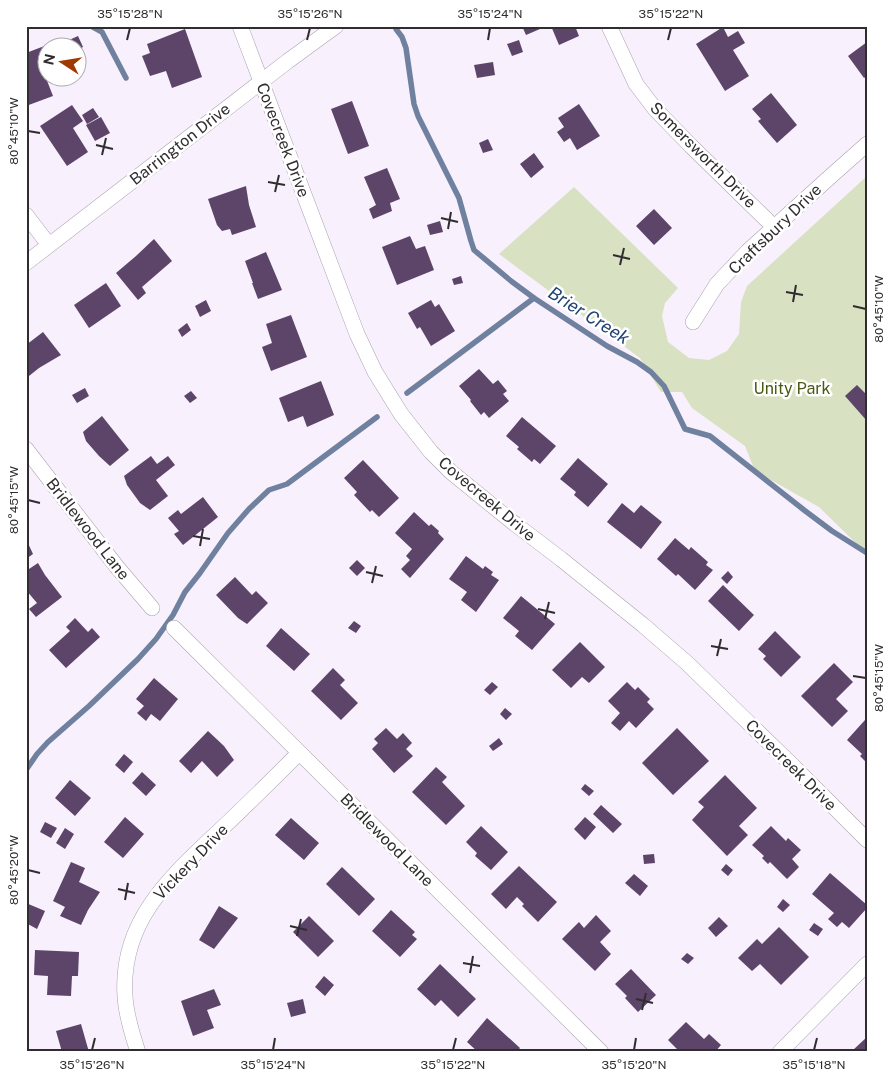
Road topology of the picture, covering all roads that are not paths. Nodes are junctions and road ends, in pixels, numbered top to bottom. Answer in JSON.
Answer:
{"nodes":[{"id":1,"x":240,"y":26,"type":"edge"},
{"id":2,"x":336,"y":26,"type":"edge"},
{"id":3,"x":609,"y":26,"type":"edge"},
{"id":4,"x":261,"y":82,"type":"junction"},
{"id":5,"x":867,"y":144,"type":"edge"},
{"id":6,"x":26,"y":214,"type":"edge"},
{"id":7,"x":774,"y":227,"type":"junction"},
{"id":8,"x":50,"y":245,"type":"junction"},
{"id":9,"x":26,"y":263,"type":"edge"},
{"id":10,"x":693,"y":322,"type":"dead end"},
{"id":11,"x":26,"y":449,"type":"edge"},
{"id":12,"x":152,"y":608,"type":"dead end"},
{"id":13,"x":174,"y":628,"type":"dead end"},
{"id":14,"x":299,"y":753,"type":"junction"},
{"id":15,"x":867,"y":840,"type":"edge"},
{"id":16,"x":867,"y":964,"type":"edge"},
{"id":17,"x":138,"y":1052,"type":"edge"},
{"id":18,"x":601,"y":1052,"type":"edge"},
{"id":19,"x":780,"y":1052,"type":"edge"}],
"edges":[{"from":1,"to":4,"type":"street","name":"Covecreek Drive"},
{"from":2,"to":4,"type":"street","name":"Barrington Drive"},
{"from":3,"to":7,"type":"street","name":"Somersworth Drive"},
{"from":4,"to":8,"type":"street","name":"Barrington Drive"},
{"from":4,"to":15,"type":"street","name":"Covecreek Drive"},
{"from":5,"to":7,"type":"street","name":"Craftsbury Drive"},
{"from":6,"to":8,"type":"street"},
{"from":7,"to":10,"type":"street","name":"Craftsbury Drive"},
{"from":8,"to":9,"type":"street","name":"Barrington Drive"},
{"from":11,"to":12,"type":"street","name":"Bridlewood Lane"},
{"from":13,"to":14,"type":"street","name":"Bridlewood Lane"},
{"from":14,"to":17,"type":"street","name":"Vickery Drive"},
{"from":14,"to":18,"type":"street","name":"Bridlewood Lane"},
{"from":16,"to":19,"type":"street"}]}
